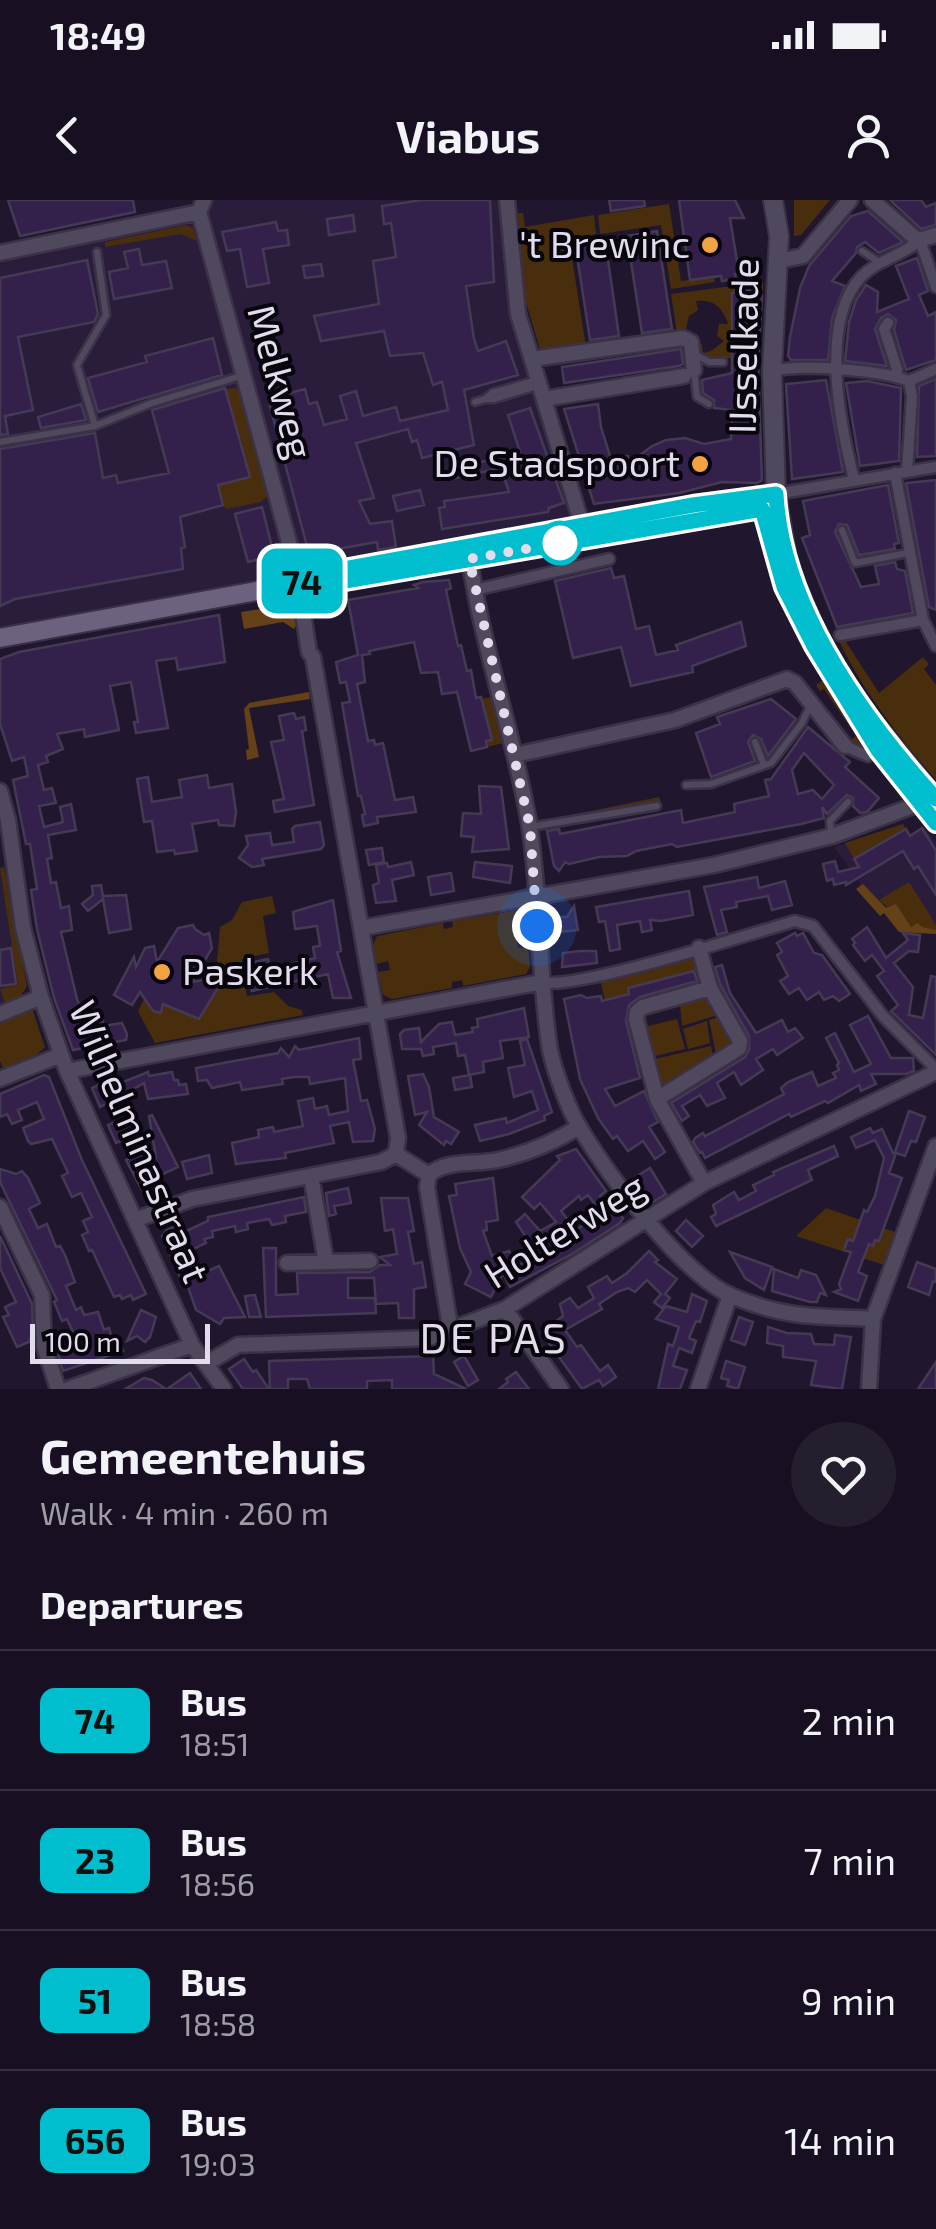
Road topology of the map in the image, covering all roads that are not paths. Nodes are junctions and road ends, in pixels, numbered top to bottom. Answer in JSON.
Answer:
{"nodes":[{"id":1,"x":507,"y":200,"type":"edge"},
{"id":2,"x":773,"y":200,"type":"edge"},
{"id":3,"x":850,"y":200,"type":"edge"},
{"id":4,"x":872,"y":200,"type":"edge"},
{"id":5,"x":201,"y":206,"type":"edge"},
{"id":6,"x":936,"y":235,"type":"edge"},
{"id":7,"x":920,"y":240,"type":"junction"},
{"id":8,"x":862,"y":250,"type":"dead end"},
{"id":9,"x":97,"y":252,"type":"dead end"},
{"id":10,"x":0,"y":253,"type":"edge"},
{"id":11,"x":778,"y":261,"type":"junction"},
{"id":12,"x":879,"y":262,"type":"junction"},
{"id":13,"x":936,"y":287,"type":"edge"},
{"id":14,"x":888,"y":323,"type":"dead end"},
{"id":15,"x":693,"y":353,"type":"junction"},
{"id":16,"x":532,"y":359,"type":"junction"},
{"id":17,"x":724,"y":362,"type":"dead end"},
{"id":18,"x":936,"y":369,"type":"edge"},
{"id":19,"x":836,"y":370,"type":"junction"},
{"id":20,"x":772,"y":371,"type":"junction"},
{"id":21,"x":689,"y":373,"type":"junction"},
{"id":22,"x":244,"y":375,"type":"junction"},
{"id":23,"x":896,"y":376,"type":"junction"},
{"id":24,"x":909,"y":381,"type":"junction"},
{"id":25,"x":541,"y":388,"type":"junction"},
{"id":26,"x":474,"y":402,"type":"dead end"},
{"id":27,"x":709,"y":404,"type":"dead end"},
{"id":28,"x":95,"y":426,"type":"junction"},
{"id":29,"x":0,"y":442,"type":"edge"},
{"id":30,"x":936,"y":468,"type":"edge"},
{"id":31,"x":901,"y":472,"type":"junction"},
{"id":32,"x":854,"y":479,"type":"junction"},
{"id":33,"x":770,"y":501,"type":"junction"},
{"id":34,"x":583,"y":527,"type":"junction"},
{"id":35,"x":842,"y":530,"type":"dead end"},
{"id":36,"x":908,"y":553,"type":"junction"},
{"id":37,"x":468,"y":554,"type":"junction"},
{"id":38,"x":609,"y":559,"type":"dead end"},
{"id":39,"x":300,"y":583,"type":"junction"},
{"id":40,"x":475,"y":590,"type":"junction"},
{"id":41,"x":923,"y":620,"type":"junction"},
{"id":42,"x":840,"y":635,"type":"dead end"},
{"id":43,"x":0,"y":638,"type":"edge"},
{"id":44,"x":936,"y":646,"type":"edge"},
{"id":45,"x":812,"y":703,"type":"junction"},
{"id":46,"x":755,"y":742,"type":"dead end"},
{"id":47,"x":845,"y":746,"type":"joint"},
{"id":48,"x":515,"y":755,"type":"junction"},
{"id":49,"x":868,"y":756,"type":"dead end"},
{"id":50,"x":764,"y":765,"type":"junction"},
{"id":51,"x":686,"y":784,"type":"dead end"},
{"id":52,"x":0,"y":790,"type":"edge"},
{"id":53,"x":932,"y":800,"type":"edge"},
{"id":54,"x":848,"y":802,"type":"dead end"},
{"id":55,"x":656,"y":806,"type":"dead end"},
{"id":56,"x":936,"y":823,"type":"edge"},
{"id":57,"x":530,"y":827,"type":"junction"},
{"id":58,"x":832,"y":836,"type":"junction"},
{"id":59,"x":535,"y":898,"type":"junction"},
{"id":60,"x":360,"y":928,"type":"junction"},
{"id":61,"x":700,"y":948,"type":"junction"},
{"id":62,"x":542,"y":982,"type":"junction"},
{"id":63,"x":710,"y":988,"type":"junction"},
{"id":64,"x":41,"y":997,"type":"junction"},
{"id":65,"x":376,"y":1012,"type":"junction"},
{"id":66,"x":0,"y":1014,"type":"edge"},
{"id":67,"x":61,"y":1054,"type":"junction"},
{"id":68,"x":936,"y":1070,"type":"edge"},
{"id":69,"x":66,"y":1071,"type":"junction"},
{"id":70,"x":0,"y":1079,"type":"edge"},
{"id":71,"x":658,"y":1099,"type":"junction"},
{"id":72,"x":579,"y":1127,"type":"junction"},
{"id":73,"x":936,"y":1146,"type":"edge"},
{"id":74,"x":396,"y":1154,"type":"junction"},
{"id":75,"x":312,"y":1176,"type":"junction"},
{"id":76,"x":429,"y":1176,"type":"junction"},
{"id":77,"x":704,"y":1183,"type":"junction"},
{"id":78,"x":0,"y":1208,"type":"edge"},
{"id":79,"x":135,"y":1220,"type":"junction"},
{"id":80,"x":647,"y":1220,"type":"junction"},
{"id":81,"x":370,"y":1261,"type":"dead end"},
{"id":82,"x":326,"y":1262,"type":"junction"},
{"id":83,"x":287,"y":1263,"type":"dead end"},
{"id":84,"x":730,"y":1295,"type":"junction"},
{"id":85,"x":505,"y":1309,"type":"junction"},
{"id":86,"x":873,"y":1319,"type":"junction"},
{"id":87,"x":450,"y":1332,"type":"junction"},
{"id":88,"x":192,"y":1345,"type":"junction"},
{"id":89,"x":207,"y":1363,"type":"junction"},
{"id":90,"x":58,"y":1389,"type":"edge"},
{"id":91,"x":68,"y":1389,"type":"edge"},
{"id":92,"x":224,"y":1389,"type":"edge"},
{"id":93,"x":562,"y":1389,"type":"edge"},
{"id":94,"x":698,"y":1389,"type":"edge"},
{"id":95,"x":869,"y":1389,"type":"edge"}],
"edges":[{"from":1,"to":16,"type":"street"},
{"from":2,"to":11,"type":"street","name":"IJsselkade"},
{"from":3,"to":11,"type":"street"},
{"from":4,"to":7,"type":"street"},
{"from":5,"to":10,"type":"street"},
{"from":5,"to":22,"type":"street","name":"Melkweg"},
{"from":6,"to":7,"type":"street"},
{"from":7,"to":12,"type":"street"},
{"from":7,"to":13,"type":"street"},
{"from":8,"to":12,"type":"lane"},
{"from":9,"to":28,"type":"lane"},
{"from":11,"to":20,"type":"street","name":"IJsselkade"},
{"from":12,"to":19,"type":"street"},
{"from":14,"to":23,"type":"street"},
{"from":15,"to":16,"type":"street"},
{"from":15,"to":17,"type":"lane"},
{"from":15,"to":21,"type":"street"},
{"from":16,"to":25,"type":"street"},
{"from":18,"to":24,"type":"street"},
{"from":19,"to":20,"type":"street"},
{"from":19,"to":23,"type":"street"},
{"from":19,"to":32,"type":"street"},
{"from":20,"to":33,"type":"street","name":"IJsselkade"},
{"from":21,"to":25,"type":"street"},
{"from":21,"to":27,"type":"lane"},
{"from":22,"to":28,"type":"lane"},
{"from":22,"to":39,"type":"street","name":"Melkweg"},
{"from":23,"to":24,"type":"street"},
{"from":24,"to":31,"type":"street"},
{"from":25,"to":26,"type":"lane"},
{"from":25,"to":34,"type":"street"},
{"from":28,"to":29,"type":"lane"},
{"from":30,"to":31,"type":"street"},
{"from":31,"to":32,"type":"street"},
{"from":31,"to":36,"type":"street"},
{"from":32,"to":33,"type":"street"},
{"from":33,"to":34,"type":"main road"},
{"from":33,"to":53,"type":"main road"},
{"from":34,"to":37,"type":"main road"},
{"from":35,"to":36,"type":"lane"},
{"from":36,"to":41,"type":"street"},
{"from":37,"to":39,"type":"main road"},
{"from":37,"to":40,"type":"street"},
{"from":38,"to":40,"type":"street"},
{"from":39,"to":43,"type":"main road"},
{"from":39,"to":60,"type":"street","name":"Melkweg"},
{"from":40,"to":48,"type":"street"},
{"from":41,"to":42,"type":"street"},
{"from":41,"to":44,"type":"street"},
{"from":45,"to":47,"type":"street"},
{"from":45,"to":48,"type":"street"},
{"from":45,"to":50,"type":"lane"},
{"from":46,"to":50,"type":"lane"},
{"from":47,"to":49,"type":"street"},
{"from":48,"to":57,"type":"street"},
{"from":50,"to":51,"type":"lane"},
{"from":52,"to":64,"type":"street","name":"Wilhelminastraat"},
{"from":53,"to":56,"type":"main road"},
{"from":53,"to":58,"type":"street"},
{"from":54,"to":58,"type":"lane"},
{"from":55,"to":57,"type":"lane"},
{"from":57,"to":59,"type":"street"},
{"from":58,"to":59,"type":"street"},
{"from":59,"to":60,"type":"street"},
{"from":59,"to":62,"type":"street"},
{"from":60,"to":65,"type":"street","name":"Melkweg"},
{"from":61,"to":62,"type":"street"},
{"from":61,"to":63,"type":"street"},
{"from":61,"to":68,"type":"street"},
{"from":62,"to":65,"type":"street"},
{"from":62,"to":72,"type":"street"},
{"from":63,"to":71,"type":"street"},
{"from":63,"to":71,"type":"street"},
{"from":64,"to":66,"type":"street"},
{"from":64,"to":67,"type":"street","name":"Wilhelminastraat"},
{"from":65,"to":69,"type":"street"},
{"from":65,"to":74,"type":"street","name":"Melkweg"},
{"from":67,"to":69,"type":"street","name":"Wilhelminastraat"},
{"from":67,"to":70,"type":"street"},
{"from":68,"to":77,"type":"street","name":"Holterweg"},
{"from":69,"to":79,"type":"street","name":"Wilhelminastraat"},
{"from":71,"to":77,"type":"street"},
{"from":72,"to":76,"type":"street"},
{"from":72,"to":80,"type":"street"},
{"from":73,"to":86,"type":"street"},
{"from":74,"to":75,"type":"street"},
{"from":74,"to":76,"type":"street"},
{"from":75,"to":79,"type":"street"},
{"from":75,"to":82,"type":"street"},
{"from":76,"to":87,"type":"street"},
{"from":77,"to":80,"type":"street","name":"Holterweg"},
{"from":78,"to":90,"type":"street"},
{"from":79,"to":88,"type":"street","name":"Wilhelminastraat"},
{"from":80,"to":84,"type":"street"},
{"from":80,"to":85,"type":"street","name":"Holterweg"},
{"from":81,"to":82,"type":"street"},
{"from":82,"to":83,"type":"street"},
{"from":84,"to":86,"type":"street"},
{"from":84,"to":94,"type":"street"},
{"from":85,"to":87,"type":"street","name":"Holterweg"},
{"from":85,"to":93,"type":"street"},
{"from":86,"to":95,"type":"street"},
{"from":87,"to":89,"type":"street","name":"Holterweg"},
{"from":88,"to":89,"type":"street","name":"Wilhelminastraat"},
{"from":88,"to":91,"type":"street"},
{"from":89,"to":92,"type":"street","name":"Wilhelminastraat"}]}
